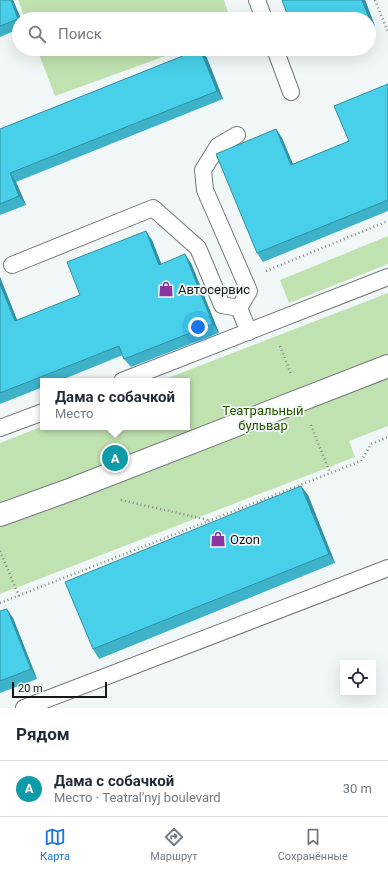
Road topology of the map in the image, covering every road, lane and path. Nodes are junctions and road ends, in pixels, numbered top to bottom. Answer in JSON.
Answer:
{"nodes":[{"id":1,"x":257,"y":0,"type":"edge"},
{"id":2,"x":375,"y":0,"type":"edge"},
{"id":3,"x":261,"y":12,"type":"edge"},
{"id":4,"x":388,"y":32,"type":"edge"},
{"id":5,"x":278,"y":56,"type":"edge"},
{"id":6,"x":291,"y":92,"type":"dead end"},
{"id":7,"x":237,"y":135,"type":"dead end"},
{"id":8,"x":388,"y":221,"type":"edge"},
{"id":9,"x":12,"y":265,"type":"dead end"},
{"id":10,"x":388,"y":277,"type":"edge"},
{"id":11,"x":244,"y":280,"type":"junction"},
{"id":12,"x":239,"y":308,"type":"junction"},
{"id":13,"x":249,"y":332,"type":"junction"},
{"id":14,"x":388,"y":366,"type":"edge"},
{"id":15,"x":130,"y":378,"type":"edge"},
{"id":16,"x":40,"y":413,"type":"edge"},
{"id":17,"x":0,"y":428,"type":"edge"},
{"id":18,"x":388,"y":438,"type":"edge"},
{"id":19,"x":118,"y":499,"type":"dead end"},
{"id":20,"x":0,"y":515,"type":"edge"},
{"id":21,"x":210,"y":520,"type":"junction"},
{"id":22,"x":0,"y":551,"type":"edge"},
{"id":23,"x":388,"y":568,"type":"edge"},
{"id":24,"x":19,"y":596,"type":"junction"},
{"id":25,"x":0,"y":603,"type":"edge"},
{"id":26,"x":24,"y":708,"type":"edge"}],
"edges":[{"from":1,"to":3,"type":"lane"},
{"from":2,"to":4,"type":"path"},
{"from":5,"to":6,"type":"lane"},
{"from":7,"to":11,"type":"lane"},
{"from":8,"to":11,"type":"path"},
{"from":9,"to":12,"type":"lane"},
{"from":10,"to":13,"type":"lane"},
{"from":11,"to":12,"type":"lane"},
{"from":12,"to":13,"type":"lane"},
{"from":13,"to":15,"type":"lane"},
{"from":14,"to":20,"type":"street"},
{"from":16,"to":17,"type":"lane"},
{"from":18,"to":21,"type":"path"},
{"from":19,"to":21,"type":"path"},
{"from":21,"to":24,"type":"path"},
{"from":22,"to":24,"type":"path"},
{"from":23,"to":26,"type":"lane"},
{"from":24,"to":25,"type":"path"}]}
